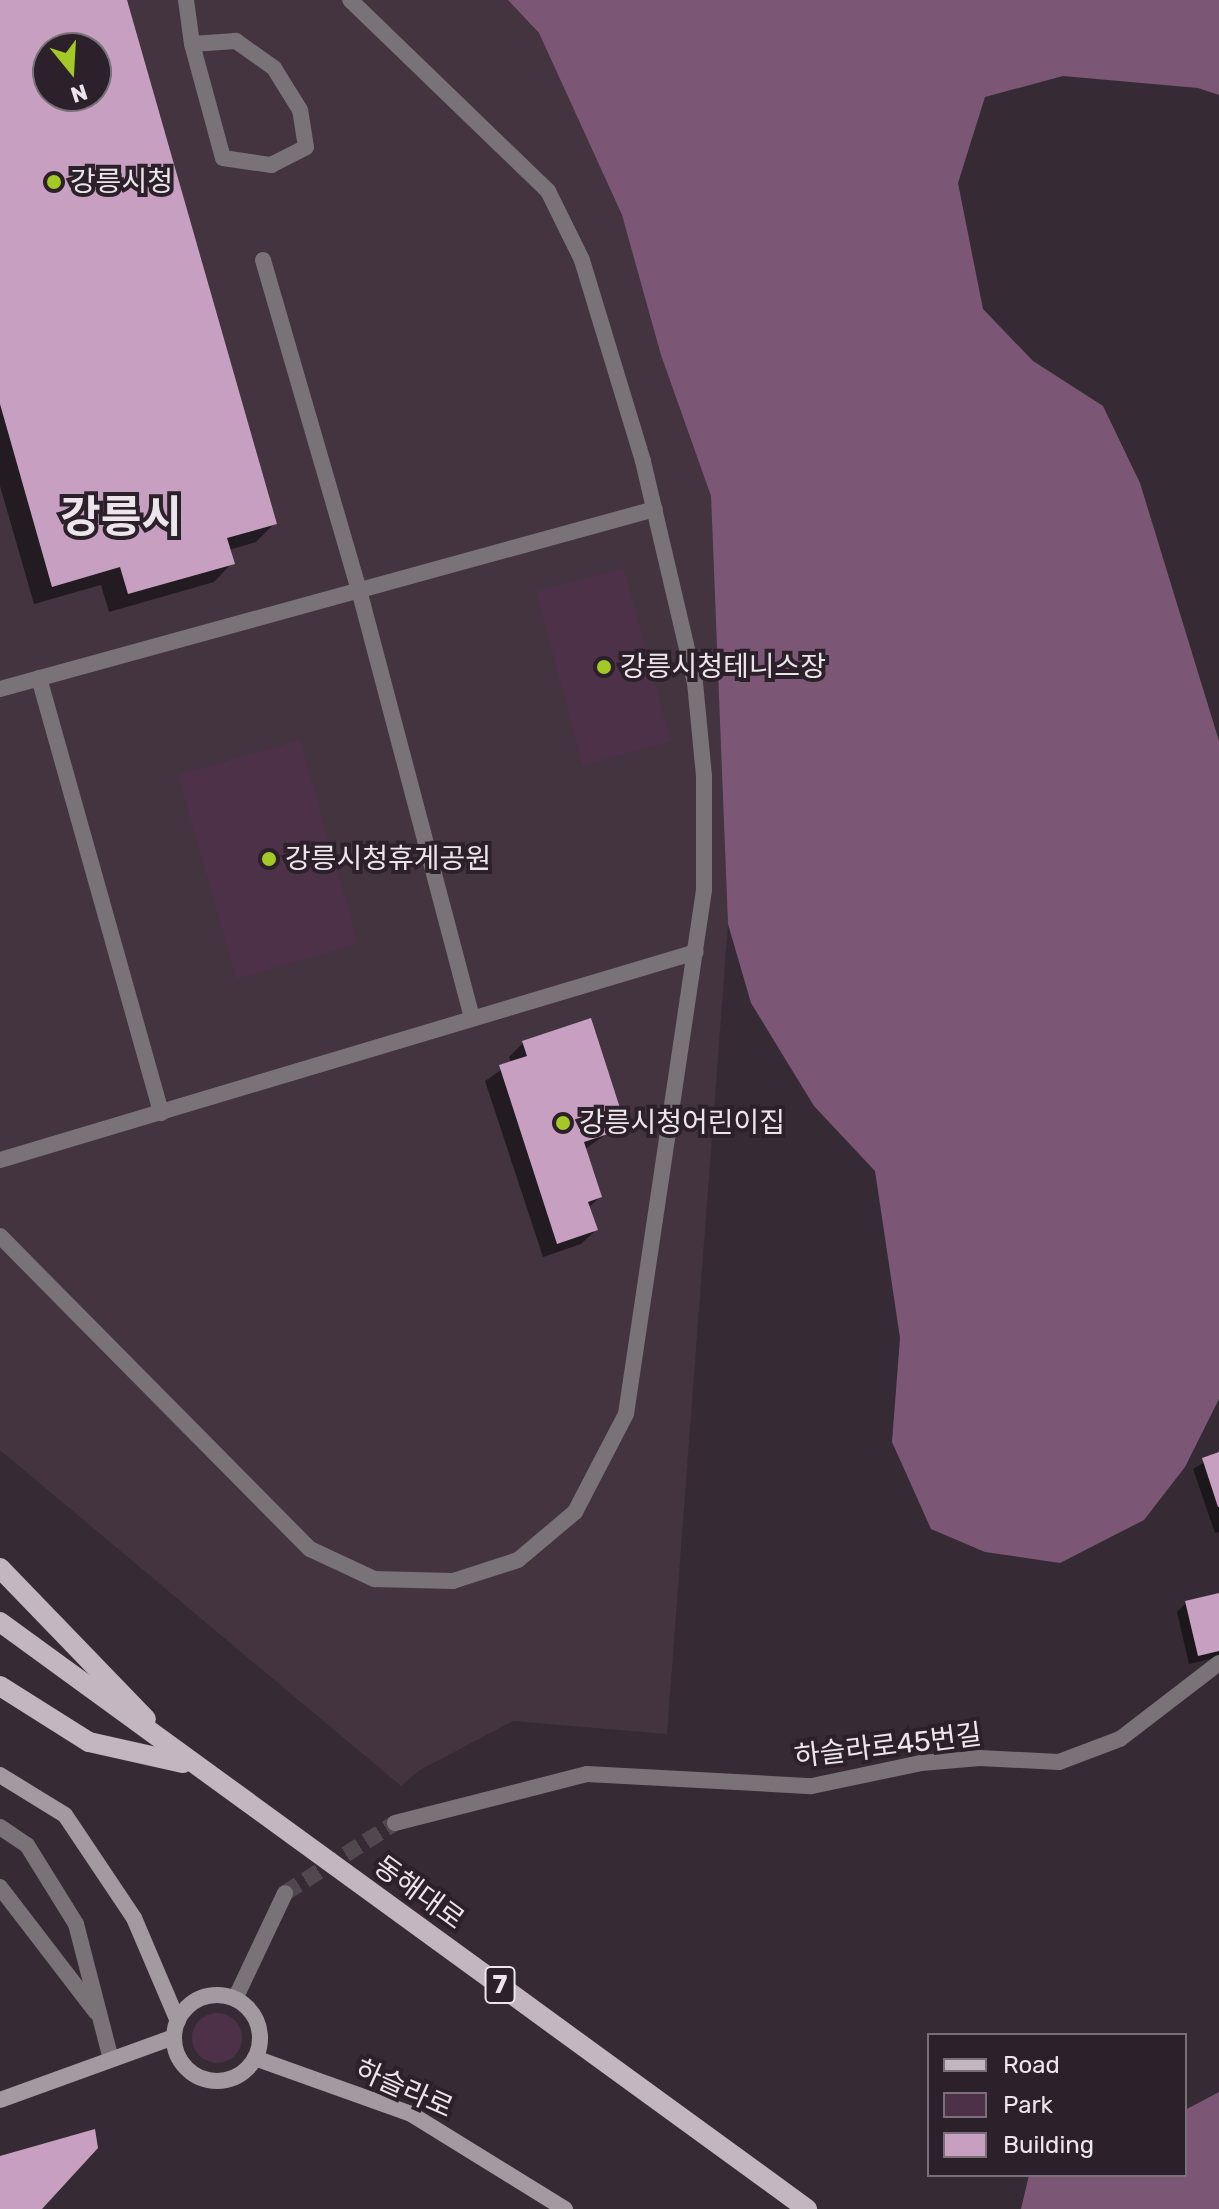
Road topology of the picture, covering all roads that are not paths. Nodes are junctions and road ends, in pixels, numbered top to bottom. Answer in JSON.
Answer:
{"nodes":[{"id":1,"x":186,"y":0,"type":"edge"},
{"id":2,"x":350,"y":0,"type":"edge"},
{"id":3,"x":192,"y":44,"type":"junction"},
{"id":4,"x":263,"y":260,"type":"dead end"},
{"id":5,"x":655,"y":509,"type":"junction"},
{"id":6,"x":359,"y":590,"type":"junction"},
{"id":7,"x":39,"y":678,"type":"junction"},
{"id":8,"x":0,"y":689,"type":"edge"},
{"id":9,"x":696,"y":952,"type":"junction"},
{"id":10,"x":472,"y":1018,"type":"junction"},
{"id":11,"x":161,"y":1113,"type":"junction"},
{"id":12,"x":0,"y":1160,"type":"edge"},
{"id":13,"x":0,"y":1236,"type":"edge"},
{"id":14,"x":0,"y":1568,"type":"edge"},
{"id":15,"x":0,"y":1622,"type":"edge"},
{"id":16,"x":1219,"y":1663,"type":"edge"},
{"id":17,"x":0,"y":1686,"type":"edge"},
{"id":18,"x":190,"y":1765,"type":"junction"},
{"id":19,"x":0,"y":1775,"type":"edge"},
{"id":20,"x":395,"y":1823,"type":"tunnel mouth"},
{"id":21,"x":0,"y":1827,"type":"edge"},
{"id":22,"x":0,"y":1887,"type":"edge"},
{"id":23,"x":285,"y":1893,"type":"tunnel mouth"},
{"id":24,"x":235,"y":1999,"type":"junction"},
{"id":25,"x":104,"y":2023,"type":"junction"},
{"id":26,"x":176,"y":2029,"type":"junction"},
{"id":27,"x":255,"y":2058,"type":"junction"},
{"id":28,"x":111,"y":2059,"type":"junction"},
{"id":29,"x":0,"y":2100,"type":"edge"},
{"id":30,"x":565,"y":2209,"type":"edge"},
{"id":31,"x":807,"y":2209,"type":"edge"}],
"edges":[{"from":1,"to":3,"type":"street"},
{"from":2,"to":5,"type":"street"},
{"from":3,"to":3,"type":"street"},
{"from":4,"to":6,"type":"street"},
{"from":5,"to":6,"type":"street"},
{"from":5,"to":9,"type":"street"},
{"from":6,"to":7,"type":"street"},
{"from":6,"to":10,"type":"street"},
{"from":7,"to":8,"type":"street"},
{"from":7,"to":11,"type":"street"},
{"from":9,"to":10,"type":"street"},
{"from":9,"to":13,"type":"street"},
{"from":10,"to":11,"type":"street"},
{"from":11,"to":12,"type":"street"},
{"from":14,"to":18,"type":"main road"},
{"from":15,"to":18,"type":"main road","name":"동해대로","number":"7"},
{"from":16,"to":20,"type":"street","name":"하슬라로45번길"},
{"from":17,"to":18,"type":"main road"},
{"from":18,"to":31,"type":"main road","name":"동해대로","number":"7"},
{"from":19,"to":26,"type":"street"},
{"from":21,"to":25,"type":"street"},
{"from":22,"to":25,"type":"street"},
{"from":23,"to":24,"type":"street"},
{"from":24,"to":26,"type":"street"},
{"from":24,"to":27,"type":"street"},
{"from":25,"to":28,"type":"street"},
{"from":26,"to":27,"type":"street"},
{"from":26,"to":28,"type":"street"},
{"from":27,"to":30,"type":"street","name":"하슬라로"},
{"from":28,"to":29,"type":"street"}]}
